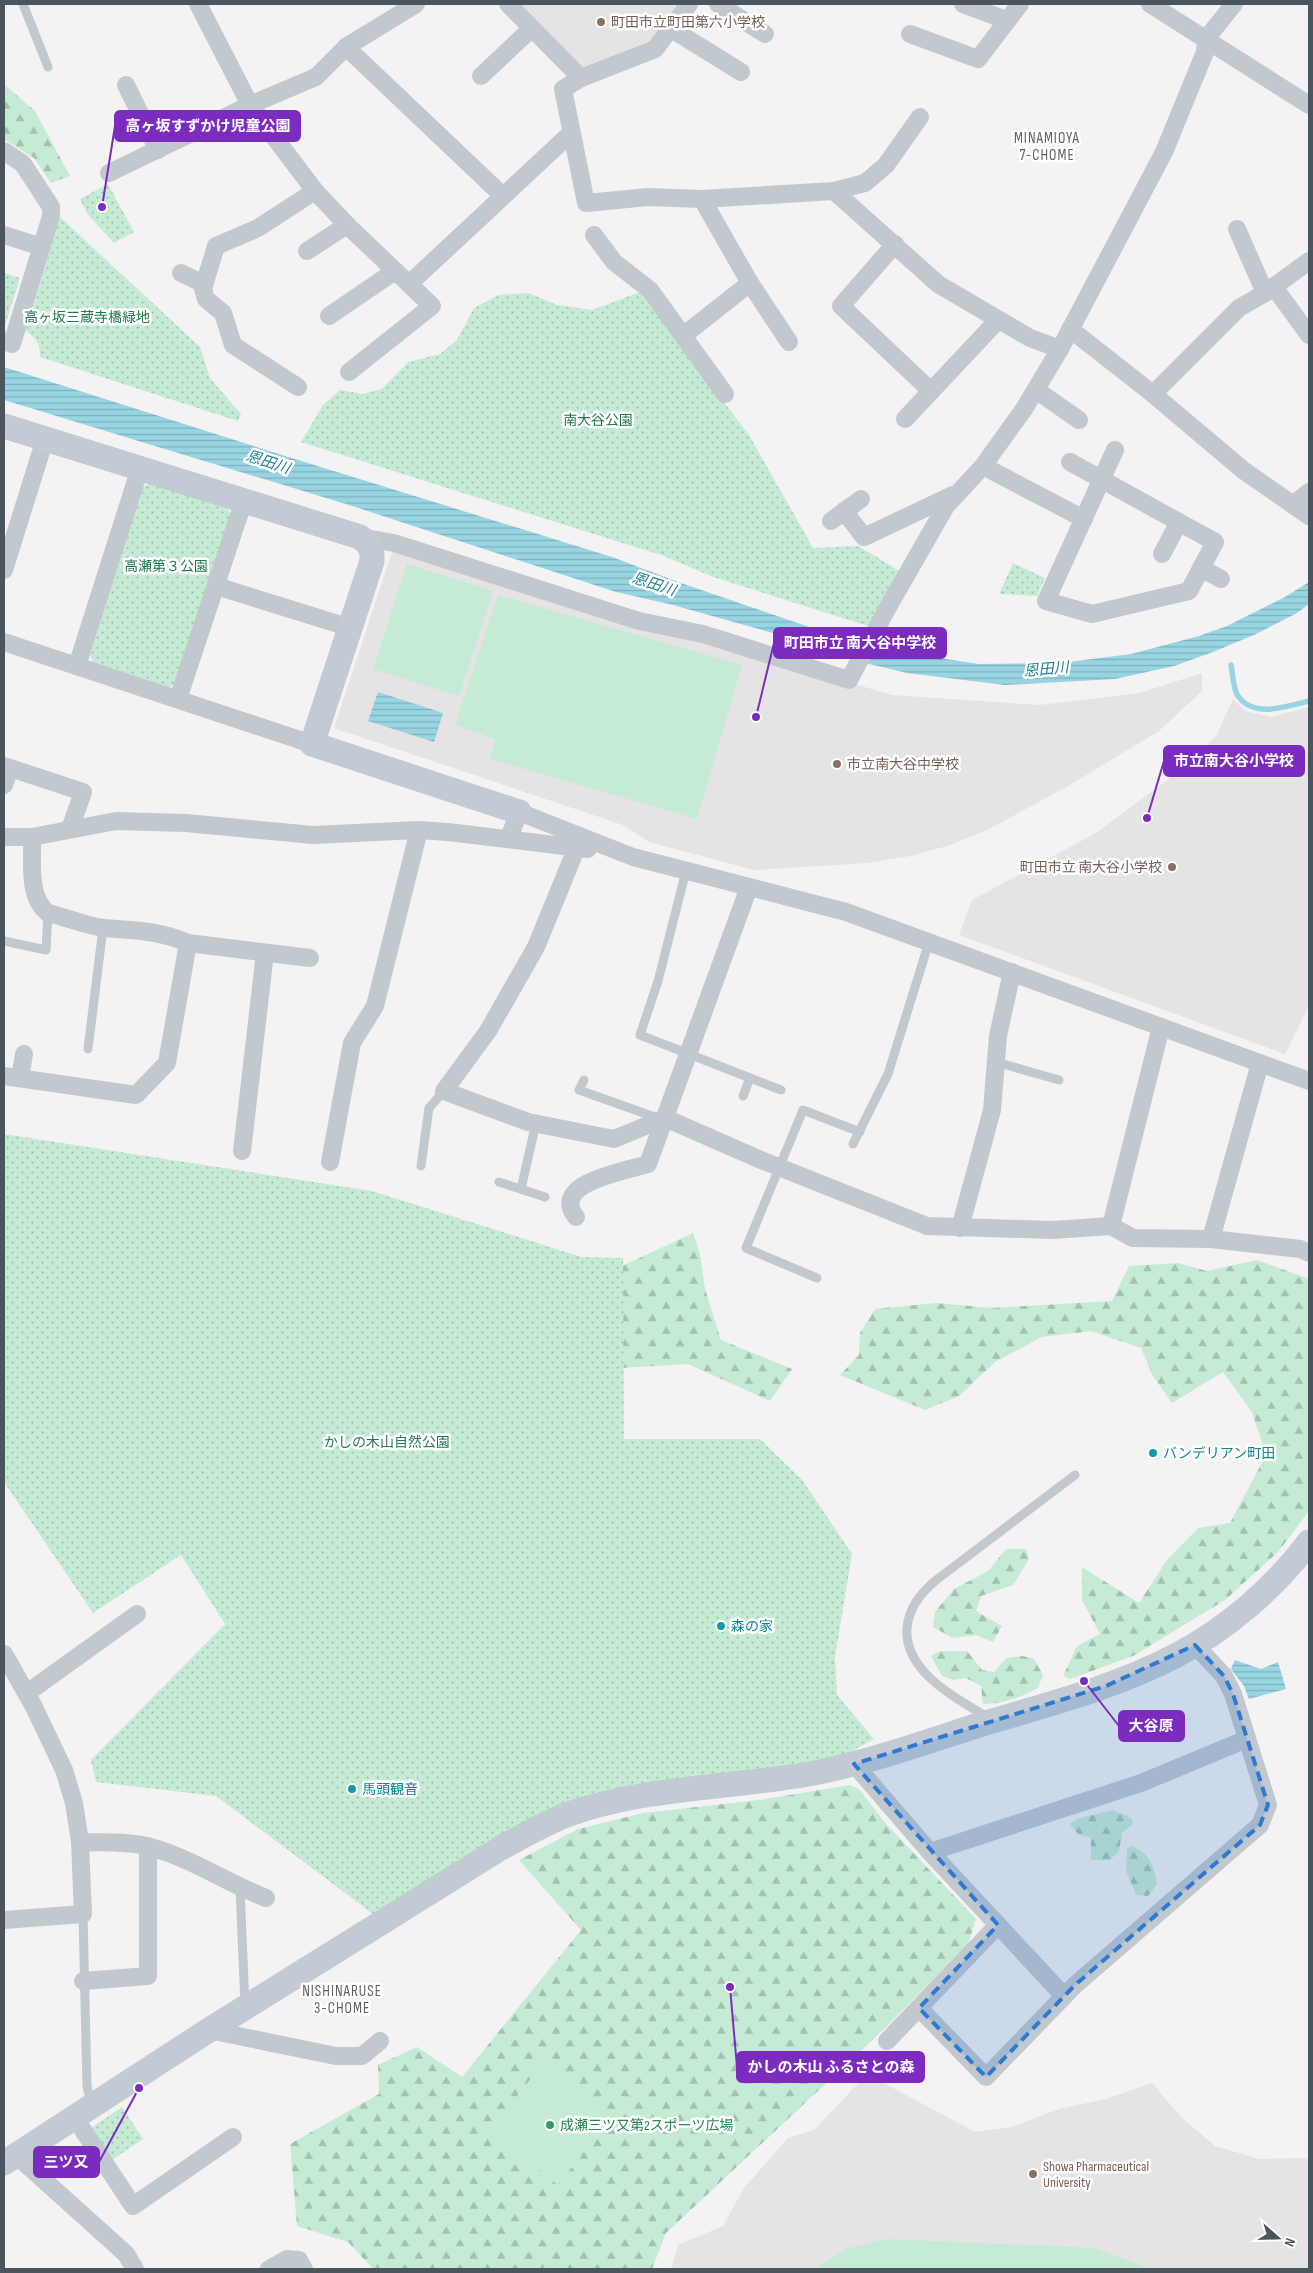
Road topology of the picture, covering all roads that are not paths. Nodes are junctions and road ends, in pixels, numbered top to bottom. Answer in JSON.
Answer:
{"nodes":[{"id":1,"x":23,"y":4,"type":"edge"},
{"id":2,"x":198,"y":4,"type":"edge"},
{"id":3,"x":416,"y":4,"type":"edge"},
{"id":4,"x":508,"y":4,"type":"edge"},
{"id":5,"x":689,"y":4,"type":"edge"},
{"id":6,"x":718,"y":4,"type":"edge"},
{"id":7,"x":963,"y":4,"type":"edge"},
{"id":8,"x":1020,"y":4,"type":"edge"},
{"id":9,"x":1150,"y":4,"type":"edge"},
{"id":10,"x":1234,"y":4,"type":"edge"},
{"id":11,"x":1006,"y":20,"type":"junction"},
{"id":12,"x":670,"y":28,"type":"junction"},
{"id":13,"x":531,"y":29,"type":"junction"},
{"id":14,"x":765,"y":34,"type":"dead end"},
{"id":15,"x":910,"y":34,"type":"dead end"},
{"id":16,"x":1206,"y":39,"type":"junction"},
{"id":17,"x":346,"y":47,"type":"junction"},
{"id":18,"x":48,"y":67,"type":"dead end"},
{"id":19,"x":741,"y":72,"type":"dead end"},
{"id":20,"x":481,"y":76,"type":"dead end"},
{"id":21,"x":581,"y":78,"type":"junction"},
{"id":22,"x":126,"y":85,"type":"dead end"},
{"id":23,"x":250,"y":105,"type":"junction"},
{"id":24,"x":1309,"y":105,"type":"edge"},
{"id":25,"x":920,"y":117,"type":"dead end"},
{"id":26,"x":571,"y":133,"type":"junction"},
{"id":27,"x":158,"y":150,"type":"junction"},
{"id":28,"x":4,"y":151,"type":"edge"},
{"id":29,"x":109,"y":173,"type":"dead end"},
{"id":30,"x":315,"y":191,"type":"junction"},
{"id":31,"x":834,"y":191,"type":"junction"},
{"id":32,"x":503,"y":196,"type":"junction"},
{"id":33,"x":702,"y":199,"type":"junction"},
{"id":34,"x":347,"y":225,"type":"junction"},
{"id":35,"x":1237,"y":229,"type":"dead end"},
{"id":36,"x":4,"y":235,"type":"edge"},
{"id":37,"x":594,"y":235,"type":"dead end"},
{"id":38,"x":895,"y":244,"type":"junction"},
{"id":39,"x":42,"y":247,"type":"junction"},
{"id":40,"x":307,"y":251,"type":"dead end"},
{"id":41,"x":1309,"y":261,"type":"edge"},
{"id":42,"x":395,"y":271,"type":"junction"},
{"id":43,"x":182,"y":273,"type":"dead end"},
{"id":44,"x":750,"y":283,"type":"junction"},
{"id":45,"x":204,"y":284,"type":"junction"},
{"id":46,"x":408,"y":284,"type":"junction"},
{"id":47,"x":1269,"y":290,"type":"junction"},
{"id":48,"x":329,"y":316,"type":"dead end"},
{"id":49,"x":998,"y":320,"type":"junction"},
{"id":50,"x":1070,"y":329,"type":"junction"},
{"id":51,"x":684,"y":335,"type":"junction"},
{"id":52,"x":1309,"y":335,"type":"edge"},
{"id":53,"x":4,"y":341,"type":"edge"},
{"id":54,"x":789,"y":342,"type":"dead end"},
{"id":55,"x":1060,"y":348,"type":"junction"},
{"id":56,"x":349,"y":372,"type":"dead end"},
{"id":57,"x":298,"y":387,"type":"dead end"},
{"id":58,"x":1036,"y":390,"type":"junction"},
{"id":59,"x":931,"y":391,"type":"junction"},
{"id":60,"x":726,"y":394,"type":"dead end"},
{"id":61,"x":1153,"y":394,"type":"junction"},
{"id":62,"x":905,"y":418,"type":"dead end"},
{"id":63,"x":1079,"y":420,"type":"dead end"},
{"id":64,"x":4,"y":426,"type":"edge"},
{"id":65,"x":45,"y":439,"type":"junction"},
{"id":66,"x":1115,"y":450,"type":"dead end"},
{"id":67,"x":1070,"y":462,"type":"dead end"},
{"id":68,"x":983,"y":466,"type":"junction"},
{"id":69,"x":140,"y":468,"type":"junction"},
{"id":70,"x":1102,"y":480,"type":"junction"},
{"id":71,"x":1309,"y":492,"type":"edge"},
{"id":72,"x":956,"y":494,"type":"junction"},
{"id":73,"x":861,"y":499,"type":"dead end"},
{"id":74,"x":244,"y":500,"type":"junction"},
{"id":75,"x":1293,"y":505,"type":"junction"},
{"id":76,"x":1309,"y":516,"type":"edge"},
{"id":77,"x":1084,"y":519,"type":"junction"},
{"id":78,"x":1179,"y":522,"type":"junction"},
{"id":79,"x":360,"y":537,"type":"junction"},
{"id":80,"x":6,"y":552,"type":"edge"},
{"id":81,"x":1162,"y":554,"type":"dead end"},
{"id":82,"x":1201,"y":568,"type":"junction"},
{"id":83,"x":4,"y":570,"type":"edge"},
{"id":84,"x":1221,"y":579,"type":"dead end"},
{"id":85,"x":216,"y":586,"type":"junction"},
{"id":86,"x":351,"y":628,"type":"junction"},
{"id":87,"x":4,"y":642,"type":"edge"},
{"id":88,"x":77,"y":666,"type":"junction"},
{"id":89,"x":178,"y":699,"type":"junction"},
{"id":90,"x":312,"y":744,"type":"junction"},
{"id":91,"x":6,"y":773,"type":"edge"},
{"id":92,"x":519,"y":812,"type":"junction"},
{"id":93,"x":70,"y":829,"type":"junction"},
{"id":94,"x":419,"y":830,"type":"junction"},
{"id":95,"x":4,"y":837,"type":"edge"},
{"id":96,"x":32,"y":837,"type":"junction"},
{"id":97,"x":509,"y":838,"type":"junction"},
{"id":98,"x":580,"y":842,"type":"junction"},
{"id":99,"x":686,"y":871,"type":"junction"},
{"id":100,"x":749,"y":887,"type":"junction"},
{"id":101,"x":48,"y":913,"type":"junction"},
{"id":102,"x":103,"y":928,"type":"junction"},
{"id":103,"x":4,"y":941,"type":"edge"},
{"id":104,"x":929,"y":942,"type":"junction"},
{"id":105,"x":188,"y":943,"type":"junction"},
{"id":106,"x":265,"y":954,"type":"junction"},
{"id":107,"x":310,"y":958,"type":"dead end"},
{"id":108,"x":1012,"y":972,"type":"junction"},
{"id":109,"x":1161,"y":1027,"type":"junction"},
{"id":110,"x":88,"y":1049,"type":"dead end"},
{"id":111,"x":24,"y":1054,"type":"dead end"},
{"id":112,"x":688,"y":1054,"type":"junction"},
{"id":113,"x":996,"y":1062,"type":"junction"},
{"id":114,"x":1260,"y":1063,"type":"junction"},
{"id":115,"x":12,"y":1077,"type":"edge"},
{"id":116,"x":750,"y":1078,"type":"junction"},
{"id":117,"x":584,"y":1080,"type":"dead end"},
{"id":118,"x":1059,"y":1080,"type":"dead end"},
{"id":119,"x":1309,"y":1081,"type":"edge"},
{"id":120,"x":781,"y":1090,"type":"dead end"},
{"id":121,"x":444,"y":1091,"type":"junction"},
{"id":122,"x":743,"y":1096,"type":"dead end"},
{"id":123,"x":665,"y":1118,"type":"junction"},
{"id":124,"x":536,"y":1124,"type":"junction"},
{"id":125,"x":860,"y":1132,"type":"junction"},
{"id":126,"x":853,"y":1144,"type":"dead end"},
{"id":127,"x":242,"y":1151,"type":"dead end"},
{"id":128,"x":330,"y":1162,"type":"dead end"},
{"id":129,"x":421,"y":1166,"type":"dead end"},
{"id":130,"x":780,"y":1168,"type":"junction"},
{"id":131,"x":499,"y":1182,"type":"dead end"},
{"id":132,"x":521,"y":1189,"type":"junction"},
{"id":133,"x":545,"y":1197,"type":"dead end"},
{"id":134,"x":576,"y":1217,"type":"dead end"},
{"id":135,"x":1111,"y":1226,"type":"junction"},
{"id":136,"x":960,"y":1228,"type":"junction"},
{"id":137,"x":1211,"y":1239,"type":"junction"},
{"id":138,"x":1309,"y":1253,"type":"edge"},
{"id":139,"x":805,"y":1262,"type":"dead end"},
{"id":140,"x":801,"y":1271,"type":"junction"},
{"id":141,"x":817,"y":1278,"type":"dead end"},
{"id":142,"x":1075,"y":1475,"type":"dead end"},
{"id":143,"x":1309,"y":1542,"type":"edge"},
{"id":144,"x":138,"y":1614,"type":"dead end"},
{"id":145,"x":1195,"y":1645,"type":"junction"},
{"id":146,"x":4,"y":1654,"type":"edge"},
{"id":147,"x":27,"y":1693,"type":"junction"},
{"id":148,"x":993,"y":1721,"type":"junction"},
{"id":149,"x":1247,"y":1740,"type":"junction"},
{"id":150,"x":854,"y":1764,"type":"junction"},
{"id":151,"x":80,"y":1842,"type":"junction"},
{"id":152,"x":148,"y":1846,"type":"junction"},
{"id":153,"x":930,"y":1852,"type":"junction"},
{"id":154,"x":240,"y":1888,"type":"junction"},
{"id":155,"x":266,"y":1898,"type":"dead end"},
{"id":156,"x":83,"y":1914,"type":"junction"},
{"id":157,"x":4,"y":1920,"type":"edge"},
{"id":158,"x":998,"y":1925,"type":"junction"},
{"id":159,"x":83,"y":1981,"type":"junction"},
{"id":160,"x":1064,"y":1996,"type":"junction"},
{"id":161,"x":245,"y":2008,"type":"junction"},
{"id":162,"x":919,"y":2008,"type":"junction"},
{"id":163,"x":209,"y":2030,"type":"junction"},
{"id":164,"x":380,"y":2041,"type":"dead end"},
{"id":165,"x":887,"y":2041,"type":"dead end"},
{"id":166,"x":84,"y":2112,"type":"junction"},
{"id":167,"x":233,"y":2137,"type":"dead end"},
{"id":168,"x":10,"y":2159,"type":"edge"},
{"id":169,"x":135,"y":2269,"type":"edge"},
{"id":170,"x":269,"y":2269,"type":"edge"},
{"id":171,"x":304,"y":2269,"type":"edge"}],
"edges":[{"from":1,"to":18,"type":"lane"},
{"from":2,"to":23,"type":"street"},
{"from":3,"to":17,"type":"street"},
{"from":4,"to":13,"type":"street"},
{"from":5,"to":12,"type":"street"},
{"from":6,"to":14,"type":"street"},
{"from":7,"to":11,"type":"street"},
{"from":8,"to":11,"type":"street"},
{"from":9,"to":16,"type":"street"},
{"from":10,"to":16,"type":"street"},
{"from":11,"to":15,"type":"street"},
{"from":12,"to":19,"type":"street"},
{"from":12,"to":21,"type":"street"},
{"from":13,"to":20,"type":"street"},
{"from":13,"to":21,"type":"street"},
{"from":16,"to":24,"type":"street"},
{"from":16,"to":50,"type":"street"},
{"from":17,"to":23,"type":"street"},
{"from":17,"to":32,"type":"street"},
{"from":21,"to":26,"type":"street"},
{"from":22,"to":27,"type":"street"},
{"from":23,"to":27,"type":"street"},
{"from":23,"to":30,"type":"street"},
{"from":25,"to":31,"type":"street"},
{"from":26,"to":32,"type":"street"},
{"from":26,"to":33,"type":"street"},
{"from":27,"to":29,"type":"street"},
{"from":28,"to":39,"type":"street"},
{"from":30,"to":34,"type":"street"},
{"from":30,"to":45,"type":"street"},
{"from":31,"to":33,"type":"street"},
{"from":31,"to":38,"type":"street"},
{"from":32,"to":46,"type":"street"},
{"from":33,"to":44,"type":"street"},
{"from":34,"to":40,"type":"street"},
{"from":34,"to":42,"type":"street"},
{"from":35,"to":47,"type":"street"},
{"from":36,"to":39,"type":"street"},
{"from":37,"to":51,"type":"street"},
{"from":38,"to":49,"type":"street"},
{"from":38,"to":59,"type":"street"},
{"from":39,"to":53,"type":"street"},
{"from":41,"to":47,"type":"street"},
{"from":42,"to":46,"type":"street"},
{"from":42,"to":48,"type":"street"},
{"from":43,"to":45,"type":"street"},
{"from":44,"to":51,"type":"street"},
{"from":44,"to":54,"type":"street"},
{"from":45,"to":57,"type":"street"},
{"from":46,"to":56,"type":"street"},
{"from":47,"to":52,"type":"street"},
{"from":47,"to":61,"type":"street"},
{"from":49,"to":55,"type":"street"},
{"from":49,"to":59,"type":"street"},
{"from":50,"to":55,"type":"street"},
{"from":50,"to":61,"type":"street"},
{"from":51,"to":60,"type":"street"},
{"from":55,"to":58,"type":"street"},
{"from":58,"to":63,"type":"street"},
{"from":58,"to":68,"type":"street"},
{"from":59,"to":62,"type":"street"},
{"from":61,"to":75,"type":"street"},
{"from":64,"to":65,"type":"street"},
{"from":65,"to":69,"type":"street"},
{"from":65,"to":80,"type":"street"},
{"from":66,"to":70,"type":"street"},
{"from":67,"to":70,"type":"street"},
{"from":68,"to":72,"type":"street"},
{"from":68,"to":77,"type":"street"},
{"from":69,"to":74,"type":"street"},
{"from":69,"to":88,"type":"street"},
{"from":70,"to":77,"type":"street"},
{"from":70,"to":78,"type":"street"},
{"from":71,"to":75,"type":"street"},
{"from":72,"to":73,"type":"street"},
{"from":72,"to":79,"type":"street"},
{"from":74,"to":79,"type":"street"},
{"from":74,"to":85,"type":"street"},
{"from":75,"to":76,"type":"street"},
{"from":77,"to":82,"type":"street"},
{"from":78,"to":81,"type":"street"},
{"from":78,"to":82,"type":"street"},
{"from":79,"to":86,"type":"street"},
{"from":80,"to":83,"type":"street"},
{"from":82,"to":84,"type":"street"},
{"from":85,"to":86,"type":"street"},
{"from":85,"to":89,"type":"street"},
{"from":86,"to":90,"type":"street"},
{"from":87,"to":88,"type":"street"},
{"from":88,"to":89,"type":"street"},
{"from":89,"to":90,"type":"street"},
{"from":90,"to":92,"type":"street"},
{"from":91,"to":93,"type":"street"},
{"from":92,"to":97,"type":"street"},
{"from":92,"to":98,"type":"street"},
{"from":93,"to":94,"type":"street"},
{"from":93,"to":96,"type":"street"},
{"from":94,"to":97,"type":"street"},
{"from":94,"to":128,"type":"street"},
{"from":95,"to":96,"type":"street"},
{"from":96,"to":101,"type":"street"},
{"from":97,"to":98,"type":"street"},
{"from":98,"to":99,"type":"street"},
{"from":98,"to":121,"type":"street"},
{"from":99,"to":100,"type":"street"},
{"from":99,"to":112,"type":"lane"},
{"from":100,"to":104,"type":"street"},
{"from":100,"to":112,"type":"street"},
{"from":101,"to":102,"type":"street"},
{"from":101,"to":103,"type":"lane"},
{"from":102,"to":105,"type":"street"},
{"from":102,"to":110,"type":"lane"},
{"from":104,"to":108,"type":"street"},
{"from":104,"to":125,"type":"lane"},
{"from":105,"to":106,"type":"street"},
{"from":105,"to":115,"type":"street"},
{"from":106,"to":107,"type":"street"},
{"from":106,"to":127,"type":"street"},
{"from":108,"to":109,"type":"street"},
{"from":108,"to":113,"type":"street"},
{"from":109,"to":114,"type":"street"},
{"from":109,"to":135,"type":"street"},
{"from":111,"to":115,"type":"street"},
{"from":112,"to":116,"type":"lane"},
{"from":112,"to":123,"type":"street"},
{"from":113,"to":118,"type":"lane"},
{"from":113,"to":136,"type":"street"},
{"from":114,"to":119,"type":"street"},
{"from":114,"to":137,"type":"street"},
{"from":116,"to":120,"type":"lane"},
{"from":116,"to":122,"type":"lane"},
{"from":117,"to":123,"type":"lane"},
{"from":121,"to":124,"type":"street"},
{"from":121,"to":129,"type":"lane"},
{"from":123,"to":124,"type":"street"},
{"from":123,"to":130,"type":"street"},
{"from":123,"to":134,"type":"street"},
{"from":124,"to":132,"type":"lane"},
{"from":125,"to":126,"type":"lane"},
{"from":125,"to":130,"type":"lane"},
{"from":130,"to":136,"type":"street"},
{"from":130,"to":140,"type":"lane"},
{"from":131,"to":132,"type":"lane"},
{"from":132,"to":133,"type":"lane"},
{"from":135,"to":136,"type":"street"},
{"from":135,"to":137,"type":"street"},
{"from":137,"to":138,"type":"street"},
{"from":139,"to":140,"type":"lane"},
{"from":140,"to":141,"type":"lane"},
{"from":142,"to":148,"type":"lane"},
{"from":143,"to":145,"type":"street"},
{"from":144,"to":147,"type":"street"},
{"from":145,"to":148,"type":"street"},
{"from":145,"to":149,"type":"street"},
{"from":146,"to":147,"type":"street"},
{"from":147,"to":151,"type":"street"},
{"from":148,"to":150,"type":"street"},
{"from":149,"to":153,"type":"street"},
{"from":149,"to":160,"type":"street"},
{"from":150,"to":153,"type":"street"},
{"from":150,"to":161,"type":"street"},
{"from":151,"to":152,"type":"street"},
{"from":151,"to":156,"type":"street"},
{"from":152,"to":154,"type":"street"},
{"from":152,"to":159,"type":"street"},
{"from":153,"to":158,"type":"street"},
{"from":154,"to":155,"type":"street"},
{"from":154,"to":161,"type":"lane"},
{"from":156,"to":157,"type":"street"},
{"from":156,"to":159,"type":"lane"},
{"from":158,"to":160,"type":"street"},
{"from":158,"to":162,"type":"street"},
{"from":159,"to":166,"type":"lane"},
{"from":160,"to":162,"type":"street"},
{"from":161,"to":163,"type":"street"},
{"from":162,"to":165,"type":"street"},
{"from":163,"to":164,"type":"street"},
{"from":163,"to":166,"type":"street"},
{"from":166,"to":167,"type":"street"},
{"from":166,"to":168,"type":"street"},
{"from":168,"to":169,"type":"street"},
{"from":170,"to":171,"type":"street"}]}
